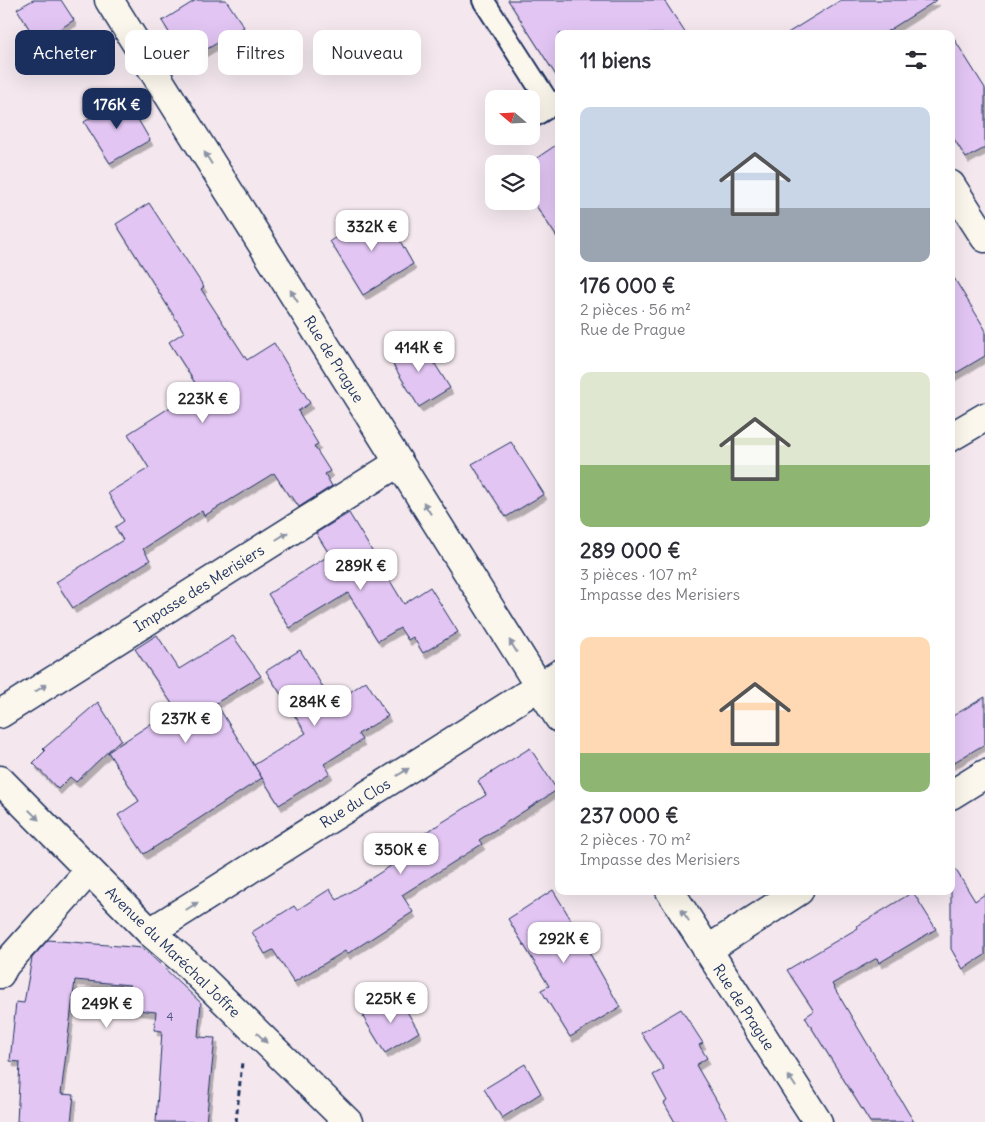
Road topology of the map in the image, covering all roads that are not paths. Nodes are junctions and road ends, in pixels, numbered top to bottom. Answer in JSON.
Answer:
{"nodes":[{"id":1,"x":109,"y":0,"type":"edge"},
{"id":2,"x":483,"y":0,"type":"edge"},
{"id":3,"x":555,"y":104,"type":"edge"},
{"id":4,"x":540,"y":113,"type":"edge"},
{"id":5,"x":955,"y":191,"type":"edge"},
{"id":6,"x":985,"y":238,"type":"edge"},
{"id":7,"x":985,"y":417,"type":"edge"},
{"id":8,"x":955,"y":435,"type":"edge"},
{"id":9,"x":398,"y":463,"type":"junction"},
{"id":10,"x":549,"y":681,"type":"edge"},
{"id":11,"x":555,"y":703,"type":"edge"},
{"id":12,"x":0,"y":714,"type":"edge"},
{"id":13,"x":985,"y":774,"type":"edge"},
{"id":14,"x":0,"y":780,"type":"edge"},
{"id":15,"x":955,"y":793,"type":"edge"},
{"id":16,"x":89,"y":871,"type":"junction"},
{"id":17,"x":673,"y":895,"type":"edge"},
{"id":18,"x":793,"y":895,"type":"edge"},
{"id":19,"x":150,"y":932,"type":"junction"},
{"id":20,"x":707,"y":950,"type":"junction"},
{"id":21,"x":0,"y":974,"type":"edge"},
{"id":22,"x":348,"y":1122,"type":"edge"},
{"id":23,"x":818,"y":1122,"type":"edge"}],
"edges":[{"from":9,"to":1,"type":"street","name":"Rue de Prague","one_way":true},
{"from":2,"to":3,"type":"lane"},
{"from":3,"to":4,"type":"lane"},
{"from":5,"to":6,"type":"street"},
{"from":7,"to":8,"type":"street"},
{"from":10,"to":9,"type":"street","name":"Rue de Prague","one_way":true},
{"from":12,"to":9,"type":"street","name":"Impasse des Merisiers","one_way":true},
{"from":10,"to":11,"type":"street","name":"Rue de Prague"},
{"from":19,"to":10,"type":"street","name":"Rue du Clos","one_way":true},
{"from":13,"to":15,"type":"street"},
{"from":14,"to":16,"type":"street","name":"Avenue du Maréchal Joffre","one_way":true},
{"from":16,"to":19,"type":"street","name":"Avenue du Maréchal Joffre"},
{"from":16,"to":21,"type":"street"},
{"from":20,"to":17,"type":"street","name":"Rue de Prague","one_way":true},
{"from":18,"to":20,"type":"street"},
{"from":19,"to":22,"type":"street","name":"Avenue du Maréchal Joffre","one_way":true},
{"from":23,"to":20,"type":"street","name":"Rue de Prague","one_way":true}]}
